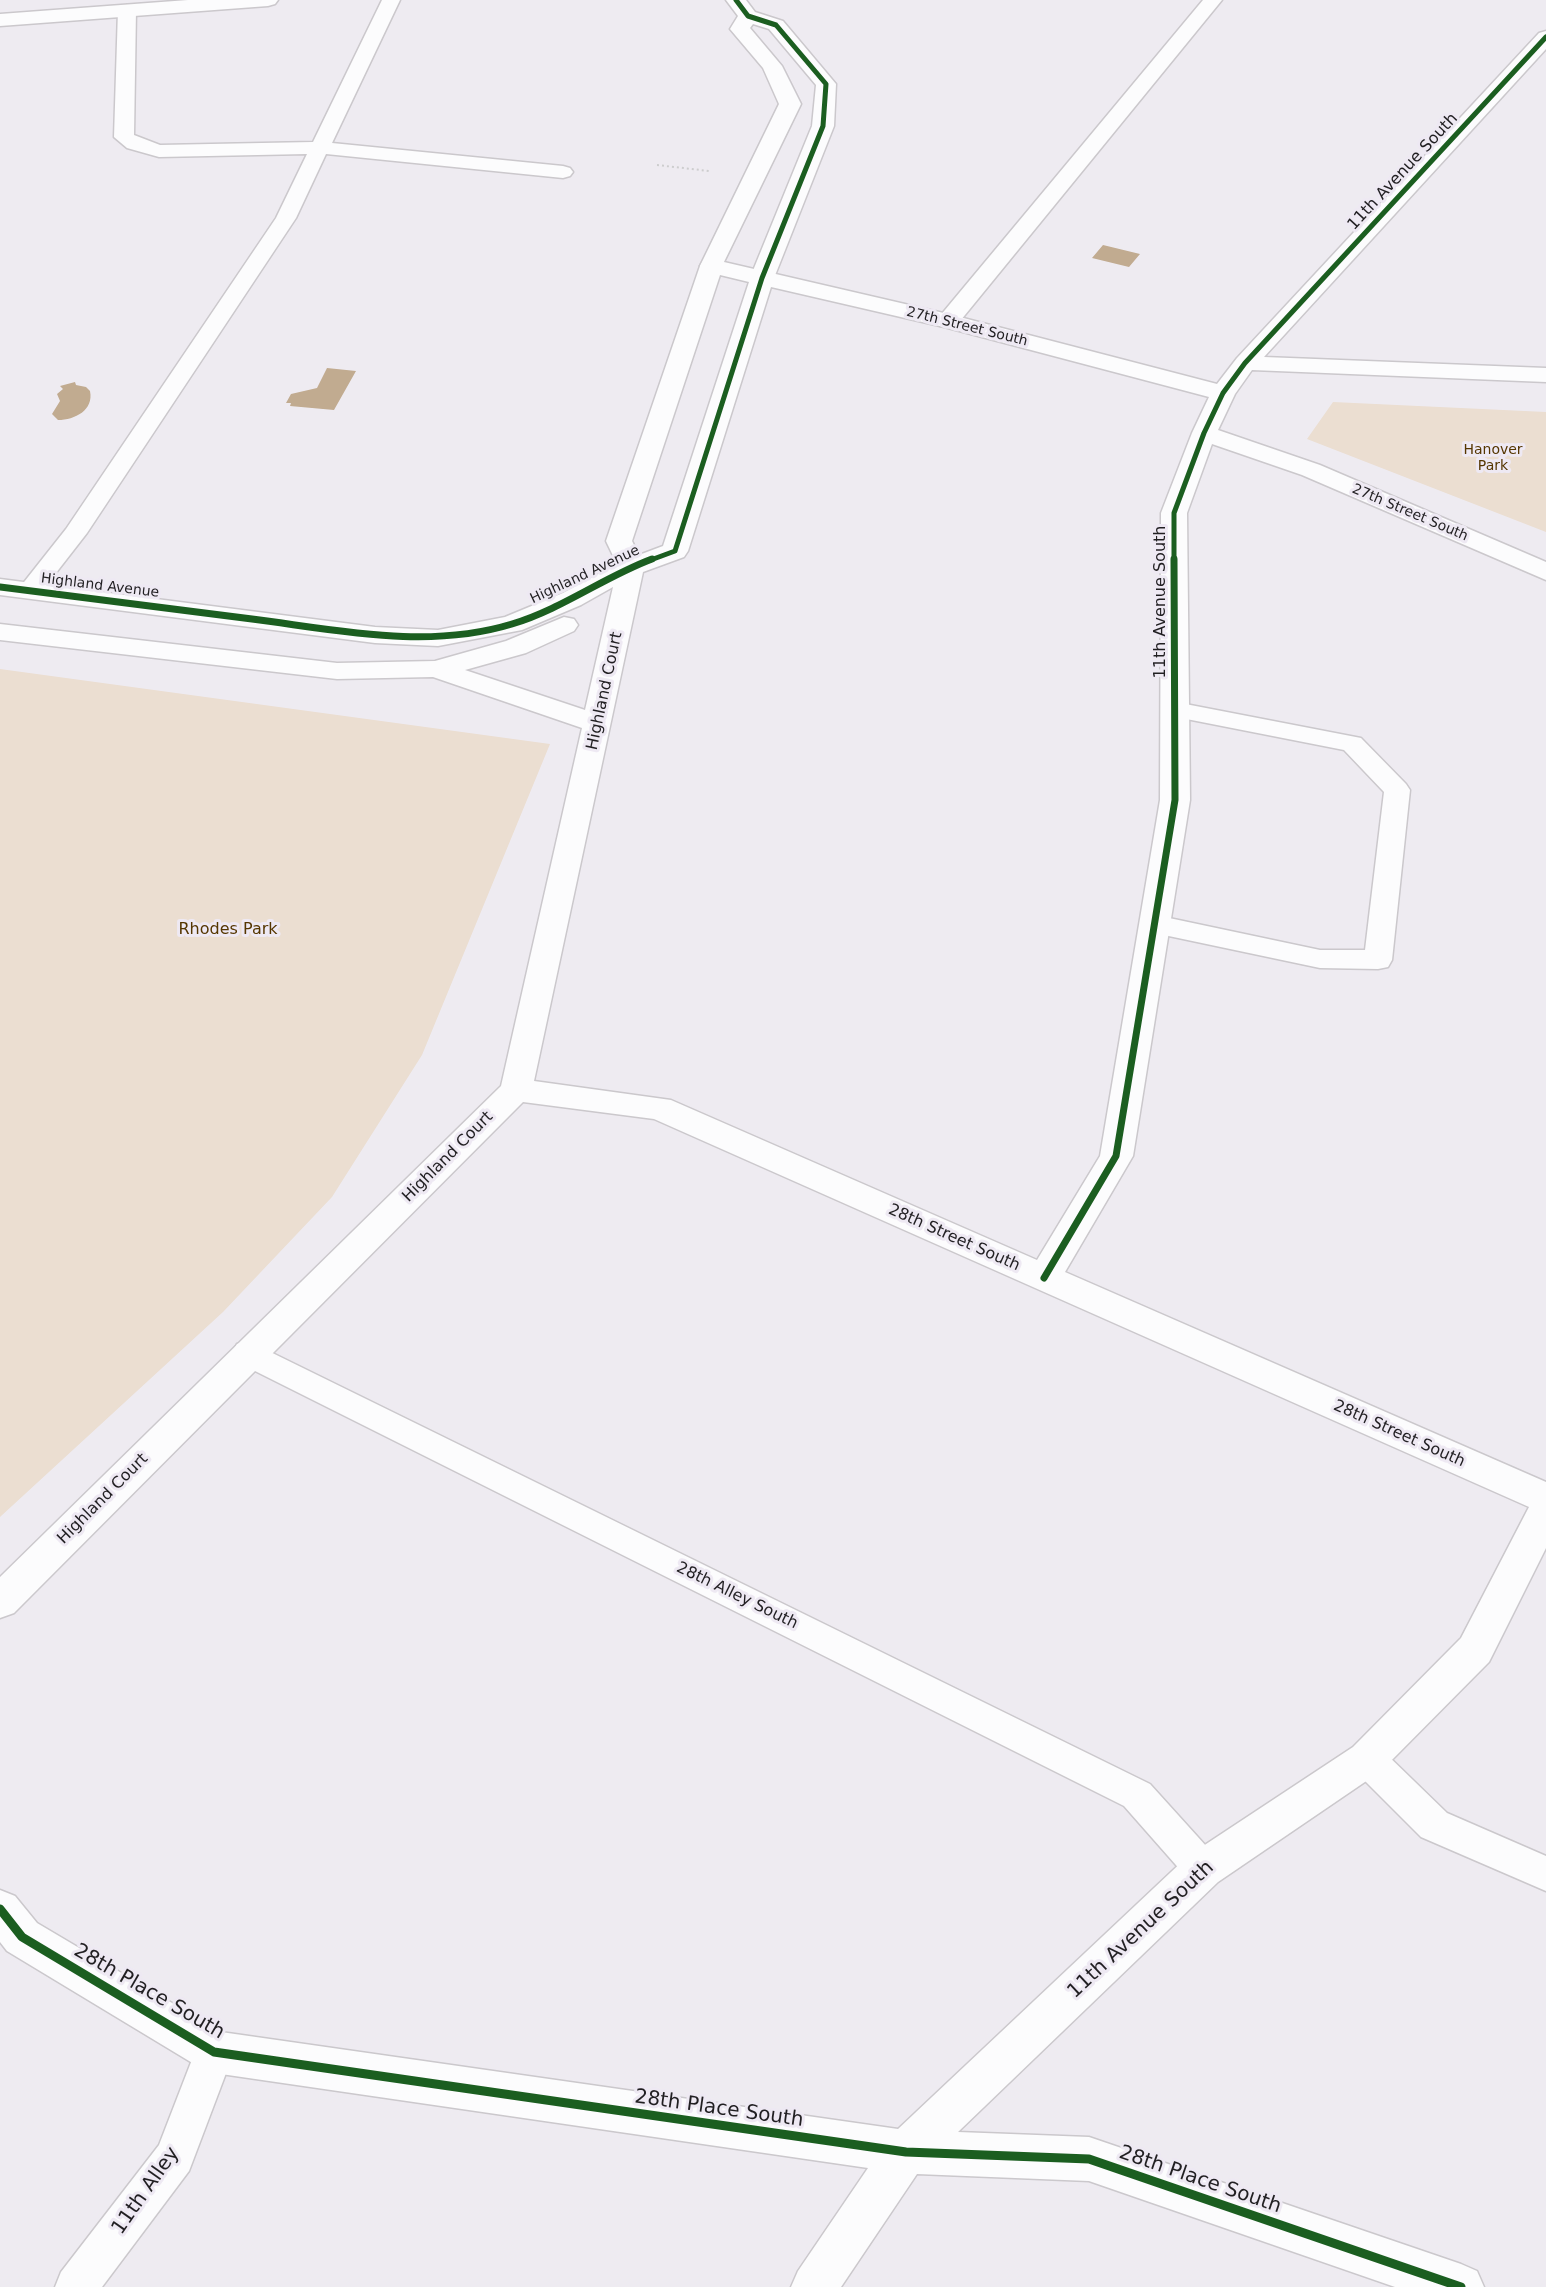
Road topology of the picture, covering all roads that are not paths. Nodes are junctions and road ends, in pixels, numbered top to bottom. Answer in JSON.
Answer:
{"nodes":[{"id":1,"x":268,"y":0,"type":"edge"},
{"id":2,"x":391,"y":0,"type":"edge"},
{"id":3,"x":1213,"y":0,"type":"edge"},
{"id":4,"x":742,"y":8,"type":"edge"},
{"id":5,"x":127,"y":10,"type":"junction"},
{"id":6,"x":0,"y":20,"type":"edge"},
{"id":7,"x":1546,"y":37,"type":"edge"},
{"id":8,"x":321,"y":148,"type":"junction"},
{"id":9,"x":563,"y":172,"type":"dead end"},
{"id":10,"x":711,"y":266,"type":"junction"},
{"id":11,"x":762,"y":278,"type":"junction"},
{"id":12,"x":948,"y":321,"type":"junction"},
{"id":13,"x":1245,"y":363,"type":"junction"},
{"id":14,"x":1546,"y":375,"type":"edge"},
{"id":15,"x":1223,"y":393,"type":"junction"},
{"id":16,"x":1204,"y":433,"type":"junction"},
{"id":17,"x":632,"y":567,"type":"junction"},
{"id":18,"x":1546,"y":573,"type":"edge"},
{"id":19,"x":0,"y":588,"type":"edge"},
{"id":20,"x":29,"y":591,"type":"junction"},
{"id":21,"x":0,"y":632,"type":"edge"},
{"id":22,"x":436,"y":669,"type":"junction"},
{"id":23,"x":1175,"y":710,"type":"junction"},
{"id":24,"x":598,"y":724,"type":"junction"},
{"id":25,"x":1155,"y":924,"type":"junction"},
{"id":26,"x":516,"y":1090,"type":"junction"},
{"id":27,"x":1044,"y":1278,"type":"junction"},
{"id":28,"x":248,"y":1353,"type":"junction"},
{"id":29,"x":1546,"y":1498,"type":"edge"},
{"id":30,"x":1546,"y":1511,"type":"edge"},
{"id":31,"x":0,"y":1602,"type":"edge"},
{"id":32,"x":1367,"y":1759,"type":"junction"},
{"id":33,"x":1203,"y":1869,"type":"junction"},
{"id":34,"x":1546,"y":1874,"type":"edge"},
{"id":35,"x":0,"y":1909,"type":"edge"},
{"id":36,"x":214,"y":2052,"type":"junction"},
{"id":37,"x":906,"y":2152,"type":"junction"},
{"id":38,"x":75,"y":2287,"type":"edge"},
{"id":39,"x":814,"y":2287,"type":"edge"},
{"id":40,"x":1461,"y":2287,"type":"edge"}],
"edges":[{"from":1,"to":5,"type":"street"},
{"from":2,"to":8,"type":"lane"},
{"from":3,"to":12,"type":"lane"},
{"from":4,"to":10,"type":"street","name":"Highland Avenue"},
{"from":4,"to":11,"type":"street","name":"Highland Avenue"},
{"from":5,"to":6,"type":"street"},
{"from":5,"to":8,"type":"lane"},
{"from":7,"to":13,"type":"street","name":"11th Avenue South"},
{"from":8,"to":9,"type":"lane"},
{"from":8,"to":20,"type":"lane"},
{"from":10,"to":11,"type":"street","name":"27th Street South"},
{"from":10,"to":17,"type":"street","name":"Highland Avenue"},
{"from":11,"to":12,"type":"street","name":"27th Street South"},
{"from":11,"to":17,"type":"street","name":"Highland Avenue"},
{"from":12,"to":15,"type":"street","name":"27th Street South"},
{"from":13,"to":14,"type":"street"},
{"from":13,"to":15,"type":"street","name":"11th Avenue South"},
{"from":15,"to":16,"type":"street","name":"11th Avenue South"},
{"from":16,"to":18,"type":"street","name":"27th Street South"},
{"from":16,"to":23,"type":"street","name":"11th Avenue South"},
{"from":17,"to":20,"type":"street","name":"Highland Avenue"},
{"from":17,"to":22,"type":"street","name":"Highland Avenue"},
{"from":17,"to":24,"type":"street","name":"Highland Court"},
{"from":19,"to":20,"type":"street","name":"Highland Avenue"},
{"from":21,"to":22,"type":"street","name":"Highland Avenue"},
{"from":22,"to":24,"type":"street","name":"Highland Avenue"},
{"from":23,"to":25,"type":"street","name":"11th Avenue South"},
{"from":23,"to":25,"type":"lane"},
{"from":24,"to":26,"type":"street","name":"Highland Court"},
{"from":25,"to":27,"type":"street","name":"11th Avenue South"},
{"from":26,"to":27,"type":"street","name":"28th Street South"},
{"from":26,"to":28,"type":"street","name":"Highland Court"},
{"from":27,"to":29,"type":"street","name":"28th Street South"},
{"from":28,"to":31,"type":"street","name":"Highland Court"},
{"from":28,"to":33,"type":"lane","name":"28th Alley South"},
{"from":30,"to":32,"type":"street","name":"11th Avenue South"},
{"from":32,"to":33,"type":"street","name":"11th Avenue South"},
{"from":32,"to":34,"type":"lane"},
{"from":33,"to":37,"type":"street","name":"11th Avenue South"},
{"from":35,"to":36,"type":"street","name":"28th Place South"},
{"from":36,"to":37,"type":"street","name":"28th Place South"},
{"from":36,"to":38,"type":"lane","name":"11th Alley"},
{"from":37,"to":39,"type":"street","name":"11th Avenue South"},
{"from":37,"to":40,"type":"street","name":"28th Place South"}]}
